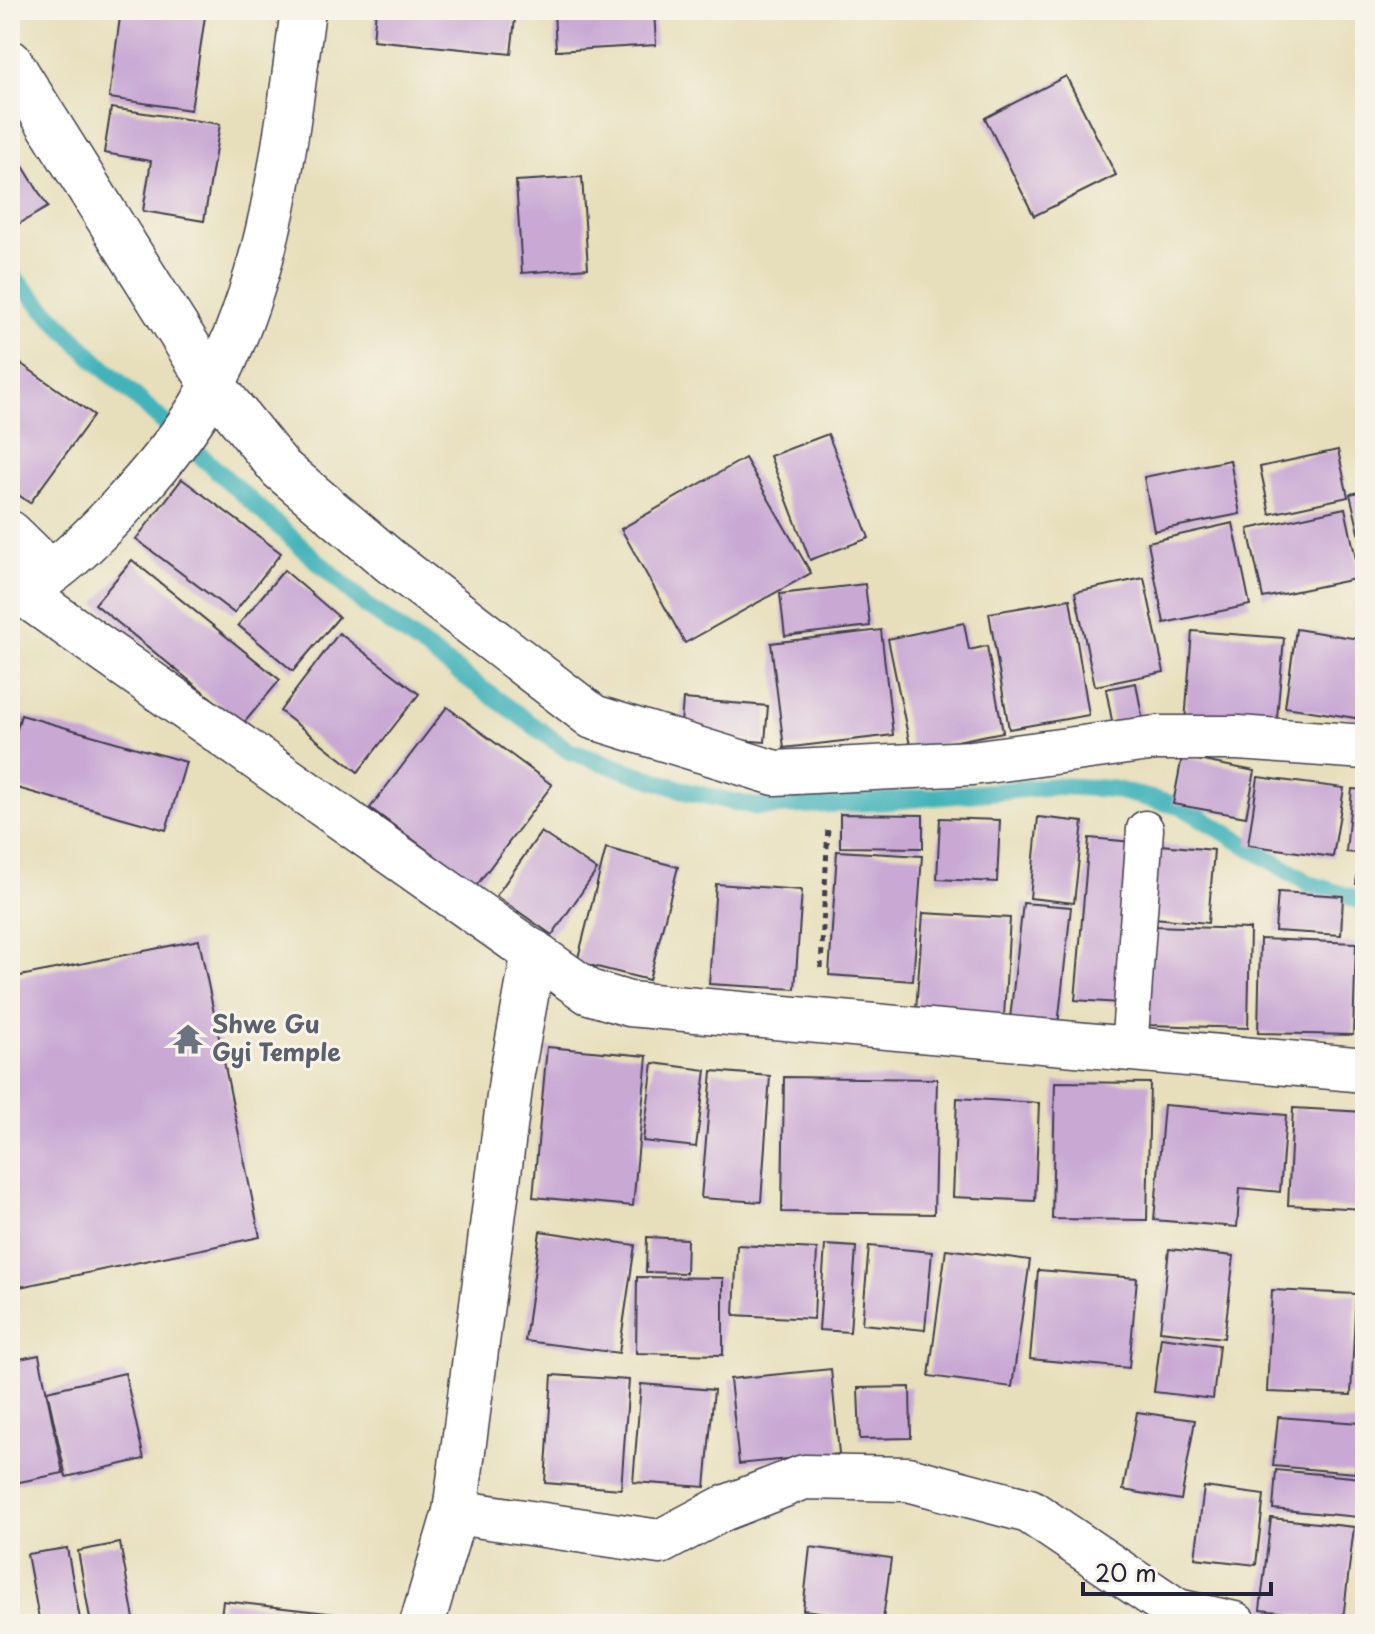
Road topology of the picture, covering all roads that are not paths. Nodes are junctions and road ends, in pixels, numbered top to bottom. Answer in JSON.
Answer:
{"nodes":[{"id":1,"x":303,"y":10,"type":"edge"},
{"id":2,"x":10,"y":62,"type":"edge"},
{"id":3,"x":205,"y":397,"type":"junction"},
{"id":4,"x":10,"y":533,"type":"edge"},
{"id":5,"x":27,"y":586,"type":"edge"},
{"id":6,"x":1365,"y":747,"type":"edge"},
{"id":7,"x":1145,"y":829,"type":"dead end"},
{"id":8,"x":534,"y":952,"type":"junction"},
{"id":9,"x":1129,"y":1050,"type":"junction"},
{"id":10,"x":1365,"y":1070,"type":"edge"},
{"id":11,"x":455,"y":1512,"type":"junction"},
{"id":12,"x":422,"y":1624,"type":"edge"},
{"id":13,"x":1234,"y":1624,"type":"edge"}],
"edges":[{"from":1,"to":3,"type":"street"},
{"from":2,"to":3,"type":"street"},
{"from":3,"to":5,"type":"street"},
{"from":3,"to":6,"type":"street"},
{"from":4,"to":5,"type":"street"},
{"from":5,"to":8,"type":"street"},
{"from":7,"to":9,"type":"lane"},
{"from":8,"to":9,"type":"street"},
{"from":8,"to":11,"type":"street"},
{"from":9,"to":10,"type":"street"},
{"from":11,"to":12,"type":"street"},
{"from":11,"to":13,"type":"street"}]}
